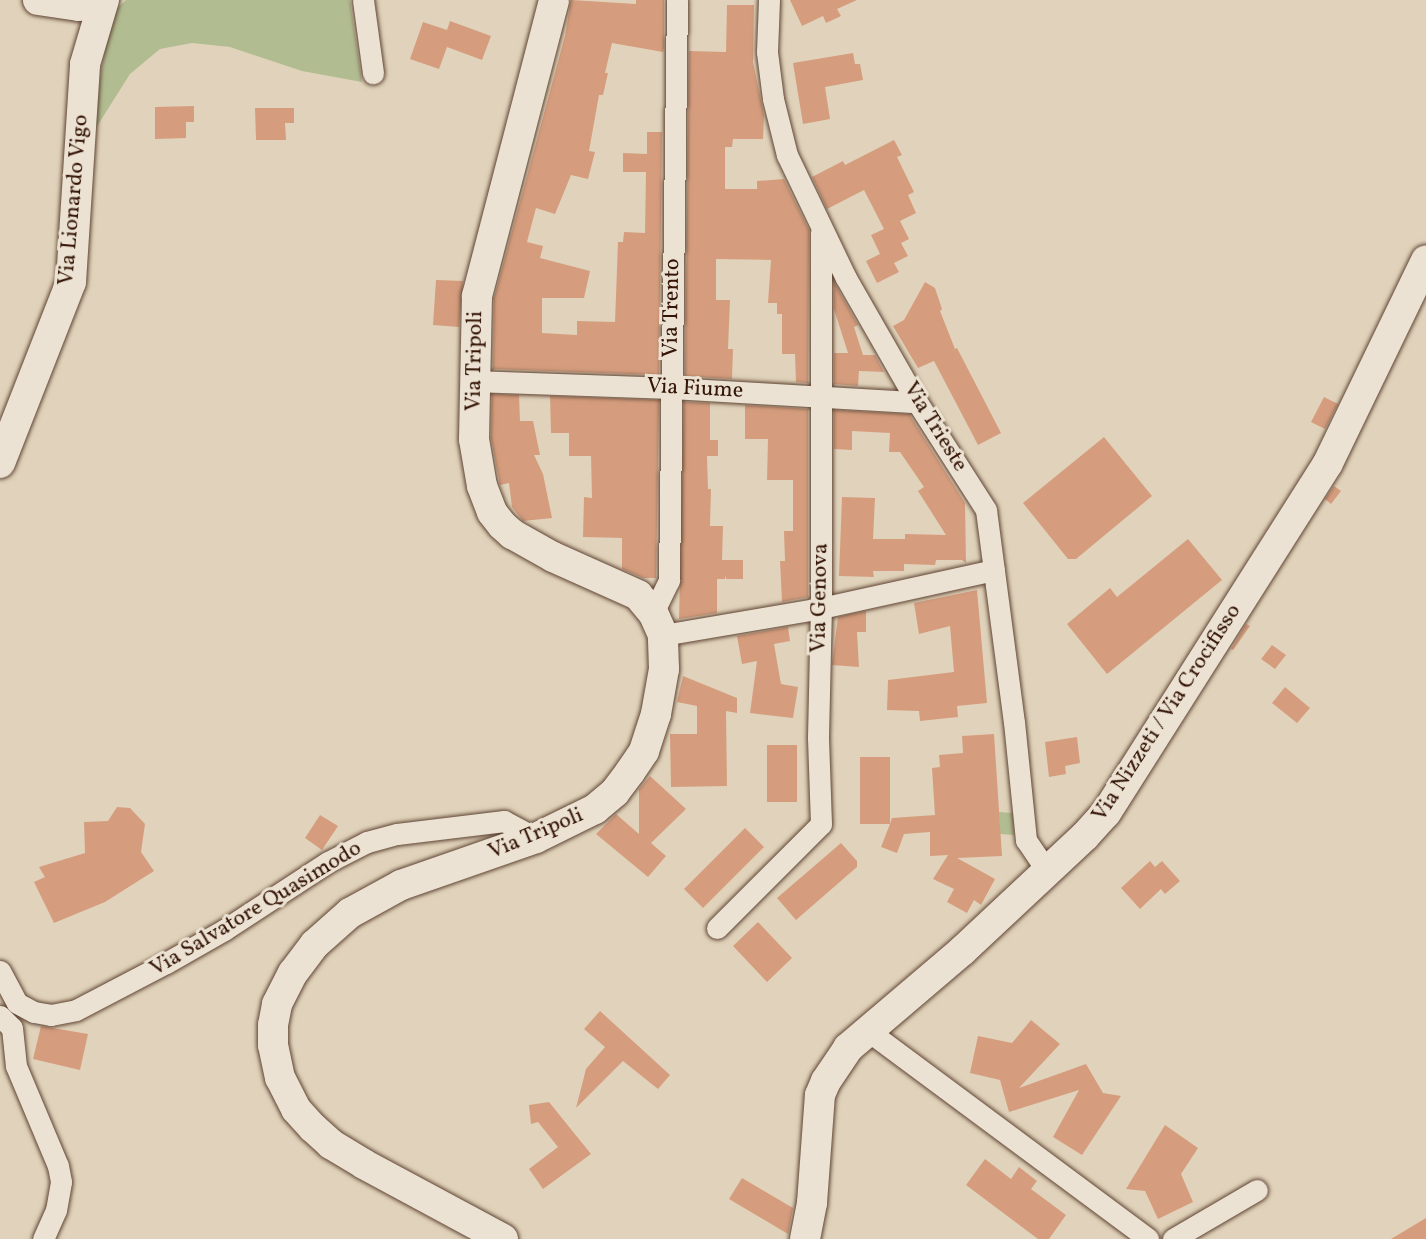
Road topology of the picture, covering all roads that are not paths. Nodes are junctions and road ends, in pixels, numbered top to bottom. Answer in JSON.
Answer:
{"nodes":[{"id":1,"x":38,"y":0,"type":"edge"},
{"id":2,"x":363,"y":0,"type":"edge"},
{"id":3,"x":554,"y":0,"type":"edge"},
{"id":4,"x":677,"y":0,"type":"edge"},
{"id":5,"x":769,"y":0,"type":"edge"},
{"id":6,"x":88,"y":2,"type":"edge"},
{"id":7,"x":373,"y":73,"type":"dead end"},
{"id":8,"x":821,"y":226,"type":"junction"},
{"id":9,"x":1426,"y":260,"type":"edge"},
{"id":10,"x":473,"y":381,"type":"junction"},
{"id":11,"x":671,"y":388,"type":"junction"},
{"id":12,"x":820,"y":395,"type":"junction"},
{"id":13,"x":917,"y":402,"type":"junction"},
{"id":14,"x":0,"y":463,"type":"edge"},
{"id":15,"x":994,"y":570,"type":"junction"},
{"id":16,"x":821,"y":608,"type":"junction"},
{"id":17,"x":658,"y":624,"type":"junction"},
{"id":18,"x":536,"y":838,"type":"junction"},
{"id":19,"x":1047,"y":871,"type":"junction"},
{"id":20,"x":717,"y":928,"type":"dead end"},
{"id":21,"x":0,"y":971,"type":"edge"},
{"id":22,"x":0,"y":1016,"type":"edge"},
{"id":23,"x":867,"y":1030,"type":"junction"},
{"id":24,"x":1257,"y":1190,"type":"dead end"},
{"id":25,"x":43,"y":1239,"type":"edge"},
{"id":26,"x":503,"y":1239,"type":"edge"},
{"id":27,"x":805,"y":1239,"type":"edge"},
{"id":28,"x":1148,"y":1239,"type":"edge"},
{"id":29,"x":1173,"y":1239,"type":"edge"}],
"edges":[{"from":1,"to":6,"type":"street"},
{"from":2,"to":7,"type":"street"},
{"from":3,"to":10,"type":"street","name":"Via Tripoli"},
{"from":4,"to":11,"type":"street","name":"Via Trento"},
{"from":5,"to":8,"type":"street","name":"Via Trieste"},
{"from":6,"to":14,"type":"street","name":"Via Lionardo Vigo"},
{"from":8,"to":12,"type":"street","name":"Via Genova"},
{"from":8,"to":13,"type":"street","name":"Via Trieste"},
{"from":9,"to":19,"type":"street","name":"Via Nizzeti / Via Crocifisso"},
{"from":10,"to":11,"type":"street","name":"Via Fiume"},
{"from":10,"to":17,"type":"street","name":"Via Tripoli"},
{"from":11,"to":12,"type":"street","name":"Via Fiume"},
{"from":11,"to":17,"type":"street","name":"Via Trento"},
{"from":12,"to":13,"type":"street","name":"Via Fiume"},
{"from":12,"to":16,"type":"street","name":"Via Genova"},
{"from":13,"to":15,"type":"street","name":"Via Trieste"},
{"from":15,"to":16,"type":"street"},
{"from":15,"to":19,"type":"street","name":"Via Trieste"},
{"from":16,"to":17,"type":"street"},
{"from":16,"to":20,"type":"street","name":"Via Genova"},
{"from":17,"to":18,"type":"street","name":"Via Tripoli"},
{"from":18,"to":21,"type":"street","name":"Via Salvatore Quasimodo"},
{"from":18,"to":26,"type":"street","name":"Via Tripoli"},
{"from":19,"to":23,"type":"street","name":"Via Nizzeti / Via Crocifisso"},
{"from":22,"to":25,"type":"street"},
{"from":23,"to":27,"type":"street","name":"Via Nizzeti / Via Crocifisso"},
{"from":23,"to":28,"type":"street"},
{"from":24,"to":29,"type":"street"}]}
